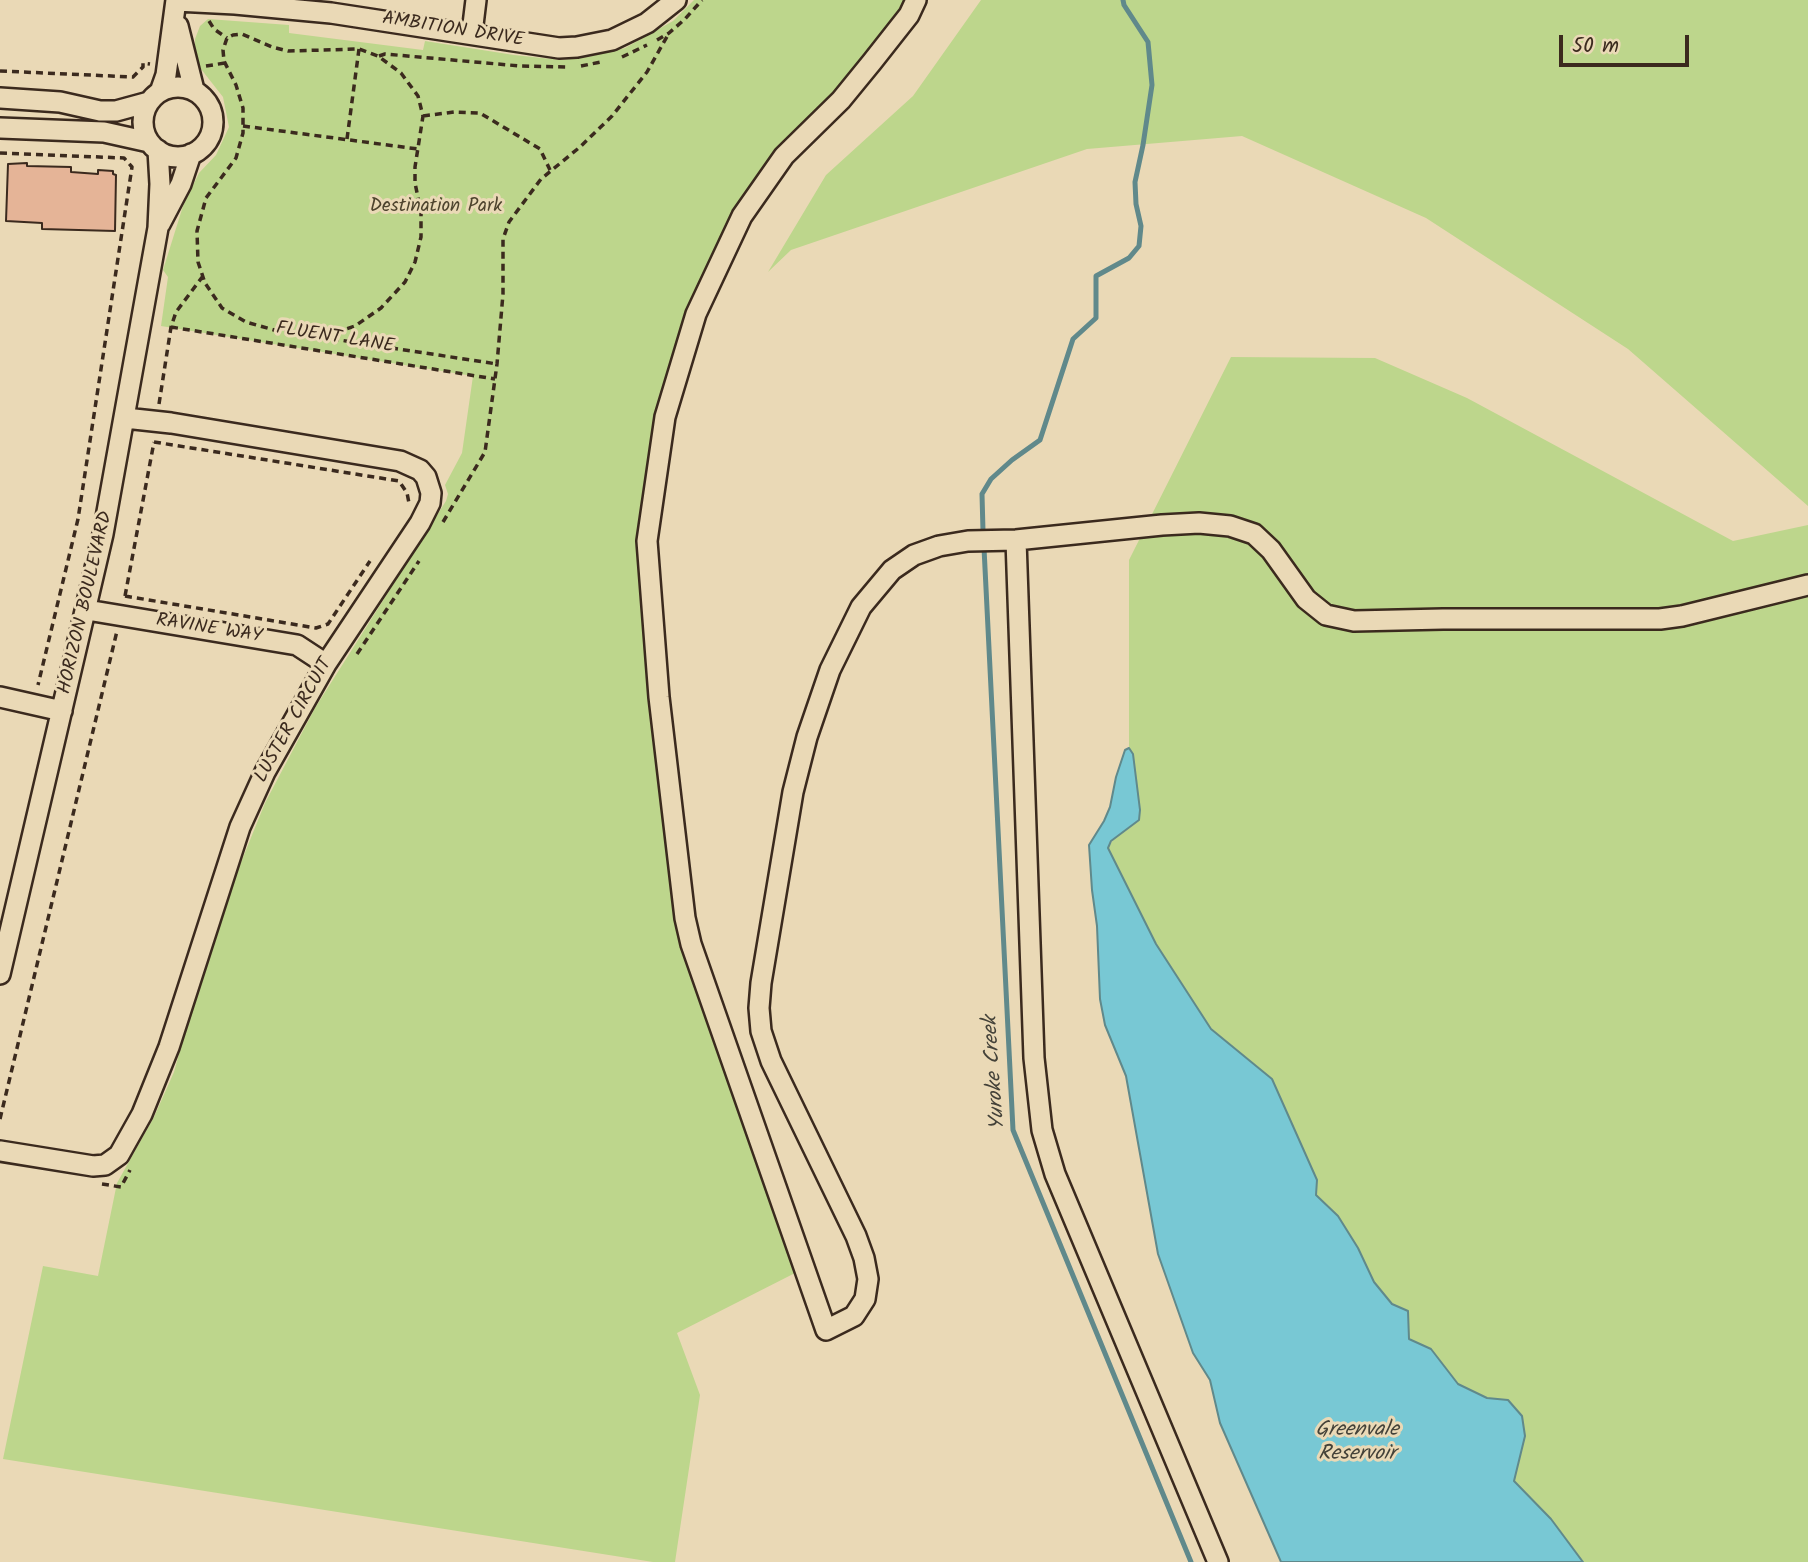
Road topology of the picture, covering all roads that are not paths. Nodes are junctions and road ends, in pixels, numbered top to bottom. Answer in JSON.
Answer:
{"nodes":[{"id":1,"x":476,"y":0,"type":"edge"},
{"id":2,"x":676,"y":0,"type":"edge"},
{"id":3,"x":916,"y":0,"type":"edge"},
{"id":4,"x":176,"y":5,"type":"edge"},
{"id":5,"x":471,"y":33,"type":"junction"},
{"id":6,"x":194,"y":90,"type":"junction"},
{"id":7,"x":155,"y":97,"type":"junction"},
{"id":8,"x":0,"y":98,"type":"edge"},
{"id":9,"x":0,"y":128,"type":"edge"},
{"id":10,"x":154,"y":146,"type":"junction"},
{"id":11,"x":191,"y":155,"type":"junction"},
{"id":12,"x":158,"y":228,"type":"junction"},
{"id":13,"x":125,"y":418,"type":"junction"},
{"id":14,"x":1016,"y":540,"type":"junction"},
{"id":15,"x":1808,"y":585,"type":"edge"},
{"id":16,"x":87,"y":610,"type":"junction"},
{"id":17,"x":326,"y":664,"type":"junction"},
{"id":18,"x":0,"y":697,"type":"edge"},
{"id":19,"x":62,"y":712,"type":"junction"},
{"id":20,"x":0,"y":974,"type":"edge"},
{"id":21,"x":0,"y":1152,"type":"edge"},
{"id":22,"x":1218,"y":1562,"type":"edge"}],
"edges":[{"from":1,"to":5,"type":"street"},
{"from":2,"to":5,"type":"street","name":"AMBITION DRIVE"},
{"from":3,"to":14,"type":"street"},
{"from":4,"to":5,"type":"street","name":"AMBITION DRIVE"},
{"from":4,"to":6,"type":"street"},
{"from":4,"to":7,"type":"street"},
{"from":6,"to":7,"type":"street"},
{"from":6,"to":11,"type":"street"},
{"from":7,"to":8,"type":"street"},
{"from":7,"to":10,"type":"street"},
{"from":9,"to":10,"type":"street"},
{"from":10,"to":11,"type":"street"},
{"from":10,"to":12,"type":"street","name":"HORIZON BOULEVARD"},
{"from":11,"to":12,"type":"street","name":"HORIZON BOULEVARD"},
{"from":12,"to":13,"type":"street","name":"HORIZON BOULEVARD"},
{"from":13,"to":16,"type":"street","name":"HORIZON BOULEVARD"},
{"from":13,"to":17,"type":"street","name":"LUSTER CIRCUIT"},
{"from":14,"to":15,"type":"street"},
{"from":14,"to":22,"type":"street"},
{"from":16,"to":17,"type":"street","name":"RAVINE WAY"},
{"from":16,"to":19,"type":"street","name":"HORIZON BOULEVARD"},
{"from":17,"to":21,"type":"street","name":"LUSTER CIRCUIT"},
{"from":18,"to":19,"type":"street"},
{"from":19,"to":20,"type":"street","name":"HORIZON BOULEVARD"}]}
